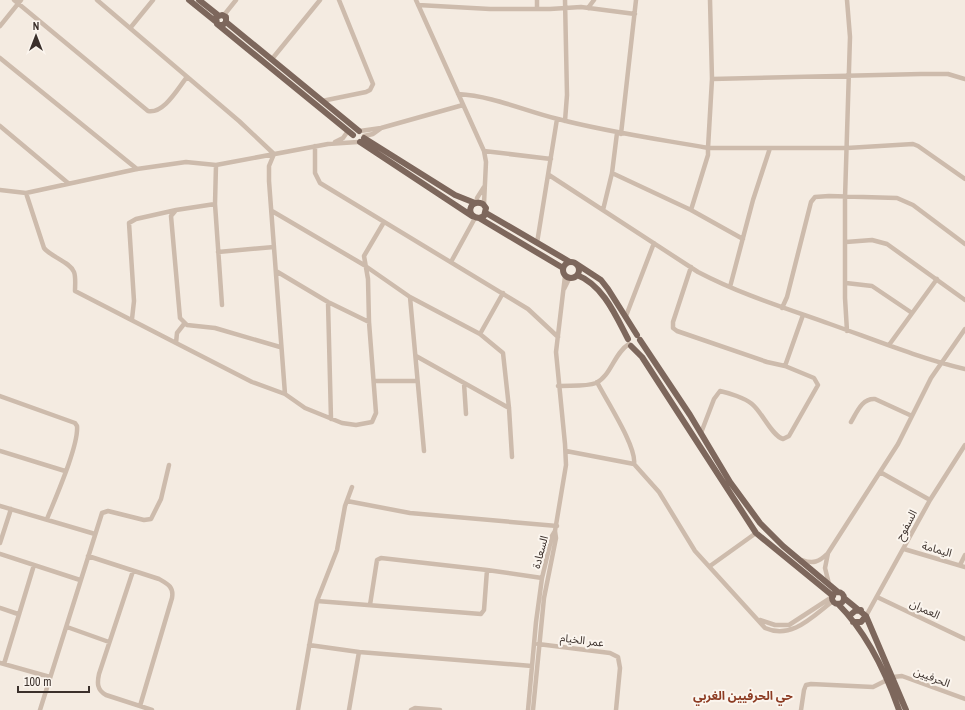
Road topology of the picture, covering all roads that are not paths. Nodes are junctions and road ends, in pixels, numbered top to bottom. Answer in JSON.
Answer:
{"nodes":[{"id":1,"x":14,"y":0,"type":"edge"},
{"id":2,"x":97,"y":0,"type":"edge"},
{"id":3,"x":153,"y":0,"type":"edge"},
{"id":4,"x":189,"y":0,"type":"edge"},
{"id":5,"x":200,"y":0,"type":"edge"},
{"id":6,"x":236,"y":0,"type":"edge"},
{"id":7,"x":320,"y":0,"type":"edge"},
{"id":8,"x":339,"y":0,"type":"edge"},
{"id":9,"x":537,"y":0,"type":"edge"},
{"id":10,"x":565,"y":0,"type":"edge"},
{"id":11,"x":594,"y":0,"type":"edge"},
{"id":12,"x":636,"y":0,"type":"edge"},
{"id":13,"x":710,"y":0,"type":"edge"},
{"id":14,"x":847,"y":0,"type":"edge"},
{"id":15,"x":20,"y":2,"type":"edge"},
{"id":16,"x":417,"y":2,"type":"edge"},
{"id":17,"x":565,"y":8,"type":"junction"},
{"id":18,"x":588,"y":8,"type":"junction"},
{"id":19,"x":537,"y":9,"type":"junction"},
{"id":20,"x":635,"y":14,"type":"junction"},
{"id":21,"x":219,"y":19,"type":"junction"},
{"id":22,"x":0,"y":26,"type":"edge"},
{"id":23,"x":131,"y":27,"type":"junction"},
{"id":24,"x":0,"y":58,"type":"edge"},
{"id":25,"x":272,"y":59,"type":"junction"},
{"id":26,"x":187,"y":77,"type":"junction"},
{"id":27,"x":849,"y":77,"type":"junction"},
{"id":28,"x":712,"y":79,"type":"junction"},
{"id":29,"x":965,"y":79,"type":"edge"},
{"id":30,"x":458,"y":94,"type":"junction"},
{"id":31,"x":322,"y":101,"type":"junction"},
{"id":32,"x":463,"y":105,"type":"junction"},
{"id":33,"x":557,"y":119,"type":"junction"},
{"id":34,"x":565,"y":121,"type":"junction"},
{"id":35,"x":0,"y":126,"type":"edge"},
{"id":36,"x":351,"y":133,"type":"junction"},
{"id":37,"x":619,"y":133,"type":"junction"},
{"id":38,"x":361,"y":137,"type":"junction"},
{"id":39,"x":328,"y":144,"type":"junction"},
{"id":40,"x":315,"y":146,"type":"junction"},
{"id":41,"x":708,"y":148,"type":"junction"},
{"id":42,"x":770,"y":148,"type":"junction"},
{"id":43,"x":847,"y":148,"type":"junction"},
{"id":44,"x":484,"y":151,"type":"junction"},
{"id":45,"x":274,"y":154,"type":"junction"},
{"id":46,"x":551,"y":159,"type":"junction"},
{"id":47,"x":216,"y":165,"type":"junction"},
{"id":48,"x":137,"y":169,"type":"junction"},
{"id":49,"x":612,"y":173,"type":"junction"},
{"id":50,"x":549,"y":175,"type":"junction"},
{"id":51,"x":965,"y":179,"type":"edge"},
{"id":52,"x":68,"y":184,"type":"junction"},
{"id":53,"x":484,"y":187,"type":"junction"},
{"id":54,"x":0,"y":190,"type":"edge"},
{"id":55,"x":26,"y":193,"type":"junction"},
{"id":56,"x":845,"y":198,"type":"junction"},
{"id":57,"x":476,"y":202,"type":"junction"},
{"id":58,"x":215,"y":204,"type":"junction"},
{"id":59,"x":484,"y":204,"type":"junction"},
{"id":60,"x":176,"y":210,"type":"junction"},
{"id":61,"x":603,"y":210,"type":"junction"},
{"id":62,"x":691,"y":210,"type":"junction"},
{"id":63,"x":272,"y":211,"type":"junction"},
{"id":64,"x":486,"y":213,"type":"junction"},
{"id":65,"x":475,"y":217,"type":"junction"},
{"id":66,"x":384,"y":222,"type":"junction"},
{"id":67,"x":743,"y":239,"type":"junction"},
{"id":68,"x":846,"y":242,"type":"junction"},
{"id":69,"x":537,"y":243,"type":"junction"},
{"id":70,"x":654,"y":243,"type":"junction"},
{"id":71,"x":965,"y":244,"type":"edge"},
{"id":72,"x":274,"y":248,"type":"junction"},
{"id":73,"x":218,"y":252,"type":"junction"},
{"id":74,"x":451,"y":262,"type":"junction"},
{"id":75,"x":572,"y":262,"type":"junction"},
{"id":76,"x":364,"y":265,"type":"junction"},
{"id":77,"x":691,"y":267,"type":"junction"},
{"id":78,"x":563,"y":268,"type":"junction"},
{"id":79,"x":276,"y":271,"type":"junction"},
{"id":80,"x":577,"y":275,"type":"junction"},
{"id":81,"x":568,"y":276,"type":"junction"},
{"id":82,"x":937,"y":279,"type":"junction"},
{"id":83,"x":846,"y":283,"type":"junction"},
{"id":84,"x":730,"y":287,"type":"junction"},
{"id":85,"x":502,"y":293,"type":"junction"},
{"id":86,"x":410,"y":297,"type":"junction"},
{"id":87,"x":965,"y":300,"type":"edge"},
{"id":88,"x":328,"y":302,"type":"junction"},
{"id":89,"x":222,"y":305,"type":"dead end"},
{"id":90,"x":782,"y":308,"type":"junction"},
{"id":91,"x":912,"y":313,"type":"junction"},
{"id":92,"x":803,"y":315,"type":"junction"},
{"id":93,"x":626,"y":316,"type":"junction"},
{"id":94,"x":132,"y":320,"type":"junction"},
{"id":95,"x":369,"y":322,"type":"junction"},
{"id":96,"x":184,"y":324,"type":"junction"},
{"id":97,"x":965,"y":329,"type":"edge"},
{"id":98,"x":847,"y":331,"type":"junction"},
{"id":99,"x":480,"y":334,"type":"junction"},
{"id":100,"x":558,"y":337,"type":"junction"},
{"id":101,"x":638,"y":337,"type":"junction"},
{"id":102,"x":176,"y":343,"type":"junction"},
{"id":103,"x":629,"y":343,"type":"junction"},
{"id":104,"x":889,"y":345,"type":"junction"},
{"id":105,"x":280,"y":347,"type":"junction"},
{"id":106,"x":416,"y":356,"type":"junction"},
{"id":107,"x":941,"y":363,"type":"junction"},
{"id":108,"x":785,"y":366,"type":"junction"},
{"id":109,"x":965,"y":369,"type":"edge"},
{"id":110,"x":375,"y":381,"type":"junction"},
{"id":111,"x":417,"y":381,"type":"junction"},
{"id":112,"x":597,"y":382,"type":"junction"},
{"id":113,"x":464,"y":383,"type":"junction"},
{"id":114,"x":558,"y":386,"type":"junction"},
{"id":115,"x":285,"y":394,"type":"junction"},
{"id":116,"x":0,"y":396,"type":"edge"},
{"id":117,"x":509,"y":408,"type":"junction"},
{"id":118,"x":466,"y":414,"type":"dead end"},
{"id":119,"x":912,"y":416,"type":"junction"},
{"id":120,"x":331,"y":419,"type":"junction"},
{"id":121,"x":851,"y":422,"type":"dead end"},
{"id":122,"x":701,"y":433,"type":"junction"},
{"id":123,"x":965,"y":445,"type":"edge"},
{"id":124,"x":0,"y":451,"type":"edge"},
{"id":125,"x":424,"y":451,"type":"dead end"},
{"id":126,"x":566,"y":451,"type":"junction"},
{"id":127,"x":512,"y":457,"type":"dead end"},
{"id":128,"x":634,"y":464,"type":"junction"},
{"id":129,"x":169,"y":465,"type":"dead end"},
{"id":130,"x":65,"y":471,"type":"junction"},
{"id":131,"x":880,"y":472,"type":"junction"},
{"id":132,"x":352,"y":487,"type":"dead end"},
{"id":133,"x":930,"y":500,"type":"junction"},
{"id":134,"x":347,"y":501,"type":"junction"},
{"id":135,"x":0,"y":506,"type":"edge"},
{"id":136,"x":11,"y":509,"type":"junction"},
{"id":137,"x":47,"y":519,"type":"junction"},
{"id":138,"x":556,"y":529,"type":"junction"},
{"id":139,"x":756,"y":533,"type":"junction"},
{"id":140,"x":95,"y":534,"type":"junction"},
{"id":141,"x":0,"y":543,"type":"edge"},
{"id":142,"x":904,"y":549,"type":"junction"},
{"id":143,"x":828,"y":553,"type":"junction"},
{"id":144,"x":0,"y":554,"type":"edge"},
{"id":145,"x":965,"y":555,"type":"edge"},
{"id":146,"x":88,"y":556,"type":"junction"},
{"id":147,"x":798,"y":558,"type":"junction"},
{"id":148,"x":960,"y":564,"type":"junction"},
{"id":149,"x":34,"y":565,"type":"junction"},
{"id":150,"x":710,"y":566,"type":"junction"},
{"id":151,"x":965,"y":567,"type":"edge"},
{"id":152,"x":487,"y":570,"type":"junction"},
{"id":153,"x":133,"y":571,"type":"junction"},
{"id":154,"x":542,"y":578,"type":"junction"},
{"id":155,"x":80,"y":580,"type":"junction"},
{"id":156,"x":829,"y":584,"type":"junction"},
{"id":157,"x":877,"y":597,"type":"junction"},
{"id":158,"x":835,"y":598,"type":"junction"},
{"id":159,"x":317,"y":601,"type":"junction"},
{"id":160,"x":370,"y":605,"type":"junction"},
{"id":161,"x":0,"y":608,"type":"edge"},
{"id":162,"x":861,"y":610,"type":"junction"},
{"id":163,"x":18,"y":614,"type":"junction"},
{"id":164,"x":849,"y":616,"type":"junction"},
{"id":165,"x":866,"y":616,"type":"junction"},
{"id":166,"x":853,"y":622,"type":"junction"},
{"id":167,"x":67,"y":627,"type":"junction"},
{"id":168,"x":965,"y":639,"type":"edge"},
{"id":169,"x":109,"y":642,"type":"junction"},
{"id":170,"x":538,"y":644,"type":"junction"},
{"id":171,"x":308,"y":645,"type":"junction"},
{"id":172,"x":359,"y":652,"type":"junction"},
{"id":173,"x":2,"y":663,"type":"edge"},
{"id":174,"x":532,"y":666,"type":"junction"},
{"id":175,"x":50,"y":677,"type":"junction"},
{"id":176,"x":893,"y":677,"type":"junction"},
{"id":177,"x":886,"y":681,"type":"junction"},
{"id":178,"x":965,"y":699,"type":"edge"},
{"id":179,"x":140,"y":706,"type":"junction"},
{"id":180,"x":40,"y":710,"type":"edge"},
{"id":181,"x":152,"y":710,"type":"edge"},
{"id":182,"x":298,"y":710,"type":"edge"},
{"id":183,"x":349,"y":710,"type":"edge"},
{"id":184,"x":411,"y":710,"type":"edge"},
{"id":185,"x":440,"y":710,"type":"edge"},
{"id":186,"x":528,"y":710,"type":"edge"},
{"id":187,"x":533,"y":710,"type":"edge"},
{"id":188,"x":616,"y":710,"type":"edge"},
{"id":189,"x":801,"y":710,"type":"edge"},
{"id":190,"x":899,"y":710,"type":"edge"},
{"id":191,"x":906,"y":710,"type":"edge"}],
"edges":[{"from":1,"to":15,"type":"street"},
{"from":2,"to":23,"type":"street"},
{"from":3,"to":23,"type":"street"},
{"from":4,"to":21,"type":"main road"},
{"from":5,"to":21,"type":"main road"},
{"from":6,"to":21,"type":"street"},
{"from":7,"to":25,"type":"street"},
{"from":8,"to":31,"type":"street"},
{"from":9,"to":19,"type":"street"},
{"from":10,"to":17,"type":"street"},
{"from":11,"to":18,"type":"street"},
{"from":12,"to":20,"type":"street"},
{"from":13,"to":28,"type":"street"},
{"from":14,"to":27,"type":"street"},
{"from":15,"to":22,"type":"street"},
{"from":15,"to":26,"type":"street"},
{"from":16,"to":19,"type":"street"},
{"from":16,"to":30,"type":"street"},
{"from":17,"to":18,"type":"street"},
{"from":17,"to":19,"type":"street"},
{"from":17,"to":34,"type":"street"},
{"from":18,"to":20,"type":"street"},
{"from":20,"to":37,"type":"street"},
{"from":21,"to":25,"type":"main road"},
{"from":21,"to":36,"type":"main road"},
{"from":23,"to":26,"type":"street"},
{"from":24,"to":48,"type":"street"},
{"from":25,"to":31,"type":"main road"},
{"from":26,"to":45,"type":"street"},
{"from":27,"to":28,"type":"street"},
{"from":27,"to":29,"type":"street"},
{"from":27,"to":43,"type":"street"},
{"from":28,"to":41,"type":"street"},
{"from":30,"to":32,"type":"street"},
{"from":30,"to":33,"type":"street"},
{"from":31,"to":38,"type":"main road"},
{"from":32,"to":38,"type":"street"},
{"from":32,"to":44,"type":"street"},
{"from":33,"to":34,"type":"street"},
{"from":33,"to":46,"type":"street"},
{"from":34,"to":37,"type":"street"},
{"from":35,"to":52,"type":"street"},
{"from":36,"to":38,"type":"main road"},
{"from":36,"to":39,"type":"street"},
{"from":37,"to":41,"type":"street"},
{"from":37,"to":49,"type":"street"},
{"from":38,"to":39,"type":"street"},
{"from":38,"to":57,"type":"main road"},
{"from":38,"to":65,"type":"main road"},
{"from":39,"to":40,"type":"street"},
{"from":40,"to":45,"type":"street"},
{"from":40,"to":66,"type":"street"},
{"from":41,"to":42,"type":"street"},
{"from":41,"to":62,"type":"street"},
{"from":42,"to":43,"type":"street"},
{"from":42,"to":67,"type":"street"},
{"from":43,"to":51,"type":"street"},
{"from":43,"to":56,"type":"street"},
{"from":44,"to":46,"type":"street"},
{"from":44,"to":53,"type":"street"},
{"from":45,"to":47,"type":"street"},
{"from":45,"to":63,"type":"street"},
{"from":46,"to":50,"type":"street"},
{"from":47,"to":48,"type":"street"},
{"from":47,"to":58,"type":"street"},
{"from":48,"to":52,"type":"street"},
{"from":49,"to":61,"type":"street"},
{"from":49,"to":62,"type":"street"},
{"from":50,"to":61,"type":"street"},
{"from":50,"to":69,"type":"street"},
{"from":52,"to":55,"type":"street"},
{"from":53,"to":57,"type":"street"},
{"from":53,"to":59,"type":"street"},
{"from":54,"to":55,"type":"street"},
{"from":55,"to":94,"type":"street"},
{"from":56,"to":68,"type":"street"},
{"from":56,"to":71,"type":"street"},
{"from":56,"to":90,"type":"street"},
{"from":57,"to":59,"type":"main road"},
{"from":57,"to":65,"type":"main road"},
{"from":58,"to":60,"type":"street"},
{"from":58,"to":73,"type":"street"},
{"from":59,"to":64,"type":"main road"},
{"from":60,"to":94,"type":"street"},
{"from":60,"to":96,"type":"street"},
{"from":61,"to":70,"type":"street"},
{"from":62,"to":67,"type":"street"},
{"from":63,"to":72,"type":"street"},
{"from":63,"to":76,"type":"street"},
{"from":64,"to":65,"type":"main road"},
{"from":64,"to":69,"type":"main road"},
{"from":65,"to":74,"type":"street"},
{"from":65,"to":78,"type":"main road"},
{"from":66,"to":74,"type":"street"},
{"from":66,"to":76,"type":"street"},
{"from":67,"to":84,"type":"street"},
{"from":68,"to":82,"type":"street"},
{"from":68,"to":83,"type":"street"},
{"from":69,"to":75,"type":"main road"},
{"from":70,"to":77,"type":"street"},
{"from":70,"to":93,"type":"street"},
{"from":72,"to":73,"type":"street"},
{"from":72,"to":79,"type":"street"},
{"from":73,"to":89,"type":"street"},
{"from":74,"to":85,"type":"street"},
{"from":75,"to":78,"type":"main road"},
{"from":75,"to":80,"type":"main road"},
{"from":75,"to":93,"type":"main road"},
{"from":76,"to":86,"type":"street"},
{"from":76,"to":95,"type":"street"},
{"from":77,"to":84,"type":"street"},
{"from":77,"to":108,"type":"street"},
{"from":78,"to":81,"type":"main road"},
{"from":79,"to":88,"type":"street"},
{"from":79,"to":105,"type":"street"},
{"from":80,"to":81,"type":"main road"},
{"from":80,"to":103,"type":"main road"},
{"from":81,"to":100,"type":"street"},
{"from":82,"to":87,"type":"street"},
{"from":82,"to":91,"type":"street"},
{"from":83,"to":91,"type":"street"},
{"from":83,"to":98,"type":"street"},
{"from":84,"to":90,"type":"street"},
{"from":85,"to":99,"type":"street"},
{"from":85,"to":100,"type":"street"},
{"from":86,"to":99,"type":"street"},
{"from":86,"to":106,"type":"street"},
{"from":88,"to":95,"type":"street"},
{"from":88,"to":120,"type":"street"},
{"from":90,"to":92,"type":"street"},
{"from":91,"to":104,"type":"street"},
{"from":92,"to":98,"type":"street"},
{"from":92,"to":108,"type":"street"},
{"from":93,"to":101,"type":"main road"},
{"from":94,"to":102,"type":"street"},
{"from":95,"to":110,"type":"street"},
{"from":96,"to":102,"type":"street"},
{"from":96,"to":105,"type":"street"},
{"from":97,"to":107,"type":"street"},
{"from":98,"to":104,"type":"street"},
{"from":99,"to":117,"type":"street"},
{"from":100,"to":114,"type":"street"},
{"from":101,"to":103,"type":"main road"},
{"from":101,"to":103,"type":"main road"},
{"from":101,"to":122,"type":"main road"},
{"from":102,"to":115,"type":"street"},
{"from":103,"to":112,"type":"street"},
{"from":103,"to":139,"type":"main road"},
{"from":104,"to":107,"type":"street"},
{"from":105,"to":115,"type":"street"},
{"from":106,"to":111,"type":"street"},
{"from":106,"to":113,"type":"street"},
{"from":107,"to":109,"type":"street"},
{"from":107,"to":119,"type":"street"},
{"from":108,"to":122,"type":"street"},
{"from":110,"to":111,"type":"street"},
{"from":110,"to":120,"type":"street"},
{"from":111,"to":125,"type":"street"},
{"from":112,"to":114,"type":"street"},
{"from":112,"to":128,"type":"street"},
{"from":113,"to":117,"type":"street"},
{"from":113,"to":118,"type":"street"},
{"from":114,"to":126,"type":"street"},
{"from":115,"to":120,"type":"street"},
{"from":116,"to":130,"type":"street"},
{"from":117,"to":127,"type":"street"},
{"from":119,"to":121,"type":"street"},
{"from":119,"to":131,"type":"street"},
{"from":122,"to":147,"type":"main road"},
{"from":123,"to":133,"type":"street","name":"السفوح"},
{"from":124,"to":130,"type":"street"},
{"from":126,"to":128,"type":"street"},
{"from":126,"to":138,"type":"street"},
{"from":128,"to":150,"type":"street"},
{"from":129,"to":140,"type":"street"},
{"from":130,"to":137,"type":"street"},
{"from":131,"to":133,"type":"street"},
{"from":131,"to":143,"type":"street"},
{"from":132,"to":134,"type":"street"},
{"from":133,"to":142,"type":"street","name":"السفوح"},
{"from":134,"to":138,"type":"street"},
{"from":134,"to":159,"type":"street"},
{"from":135,"to":136,"type":"street"},
{"from":136,"to":137,"type":"street"},
{"from":136,"to":141,"type":"street"},
{"from":137,"to":140,"type":"street"},
{"from":138,"to":154,"type":"street","name":"السعادة"},
{"from":138,"to":170,"type":"street","name":"السعادة"},
{"from":139,"to":150,"type":"street"},
{"from":139,"to":158,"type":"main road"},
{"from":140,"to":146,"type":"street"},
{"from":142,"to":148,"type":"street","name":"اليمامة"},
{"from":142,"to":157,"type":"street","name":"السفوح"},
{"from":143,"to":147,"type":"street"},
{"from":143,"to":156,"type":"street"},
{"from":144,"to":149,"type":"street"},
{"from":145,"to":148,"type":"street"},
{"from":146,"to":153,"type":"street"},
{"from":146,"to":155,"type":"street"},
{"from":147,"to":156,"type":"main road"},
{"from":148,"to":151,"type":"street","name":"اليمامة"},
{"from":149,"to":155,"type":"street"},
{"from":149,"to":163,"type":"street"},
{"from":150,"to":158,"type":"street"},
{"from":152,"to":154,"type":"street"},
{"from":152,"to":160,"type":"street"},
{"from":152,"to":160,"type":"street"},
{"from":153,"to":169,"type":"street"},
{"from":153,"to":179,"type":"street"},
{"from":154,"to":174,"type":"street","name":"السعادة"},
{"from":155,"to":167,"type":"street"},
{"from":156,"to":158,"type":"main road"},
{"from":157,"to":165,"type":"street","name":"السفوح"},
{"from":157,"to":168,"type":"street","name":"العمران"},
{"from":158,"to":162,"type":"main road"},
{"from":158,"to":164,"type":"main road"},
{"from":159,"to":160,"type":"street"},
{"from":159,"to":171,"type":"street"},
{"from":161,"to":163,"type":"street"},
{"from":162,"to":164,"type":"main road"},
{"from":162,"to":165,"type":"main road"},
{"from":163,"to":173,"type":"street"},
{"from":164,"to":166,"type":"main road"},
{"from":165,"to":166,"type":"main road"},
{"from":165,"to":176,"type":"main road"},
{"from":166,"to":177,"type":"main road"},
{"from":167,"to":169,"type":"street"},
{"from":167,"to":175,"type":"street"},
{"from":169,"to":179,"type":"street"},
{"from":170,"to":187,"type":"street","name":"السعادة"},
{"from":170,"to":188,"type":"street","name":"عمر الخيام"},
{"from":171,"to":172,"type":"street"},
{"from":171,"to":182,"type":"street"},
{"from":172,"to":174,"type":"street"},
{"from":172,"to":183,"type":"street"},
{"from":173,"to":175,"type":"street"},
{"from":174,"to":186,"type":"street","name":"السعادة"},
{"from":175,"to":180,"type":"street"},
{"from":176,"to":177,"type":"street"},
{"from":176,"to":178,"type":"street","name":"الحرفيين"},
{"from":176,"to":191,"type":"main road"},
{"from":177,"to":189,"type":"street"},
{"from":177,"to":190,"type":"main road"},
{"from":179,"to":181,"type":"street"},
{"from":184,"to":185,"type":"street"}]}
